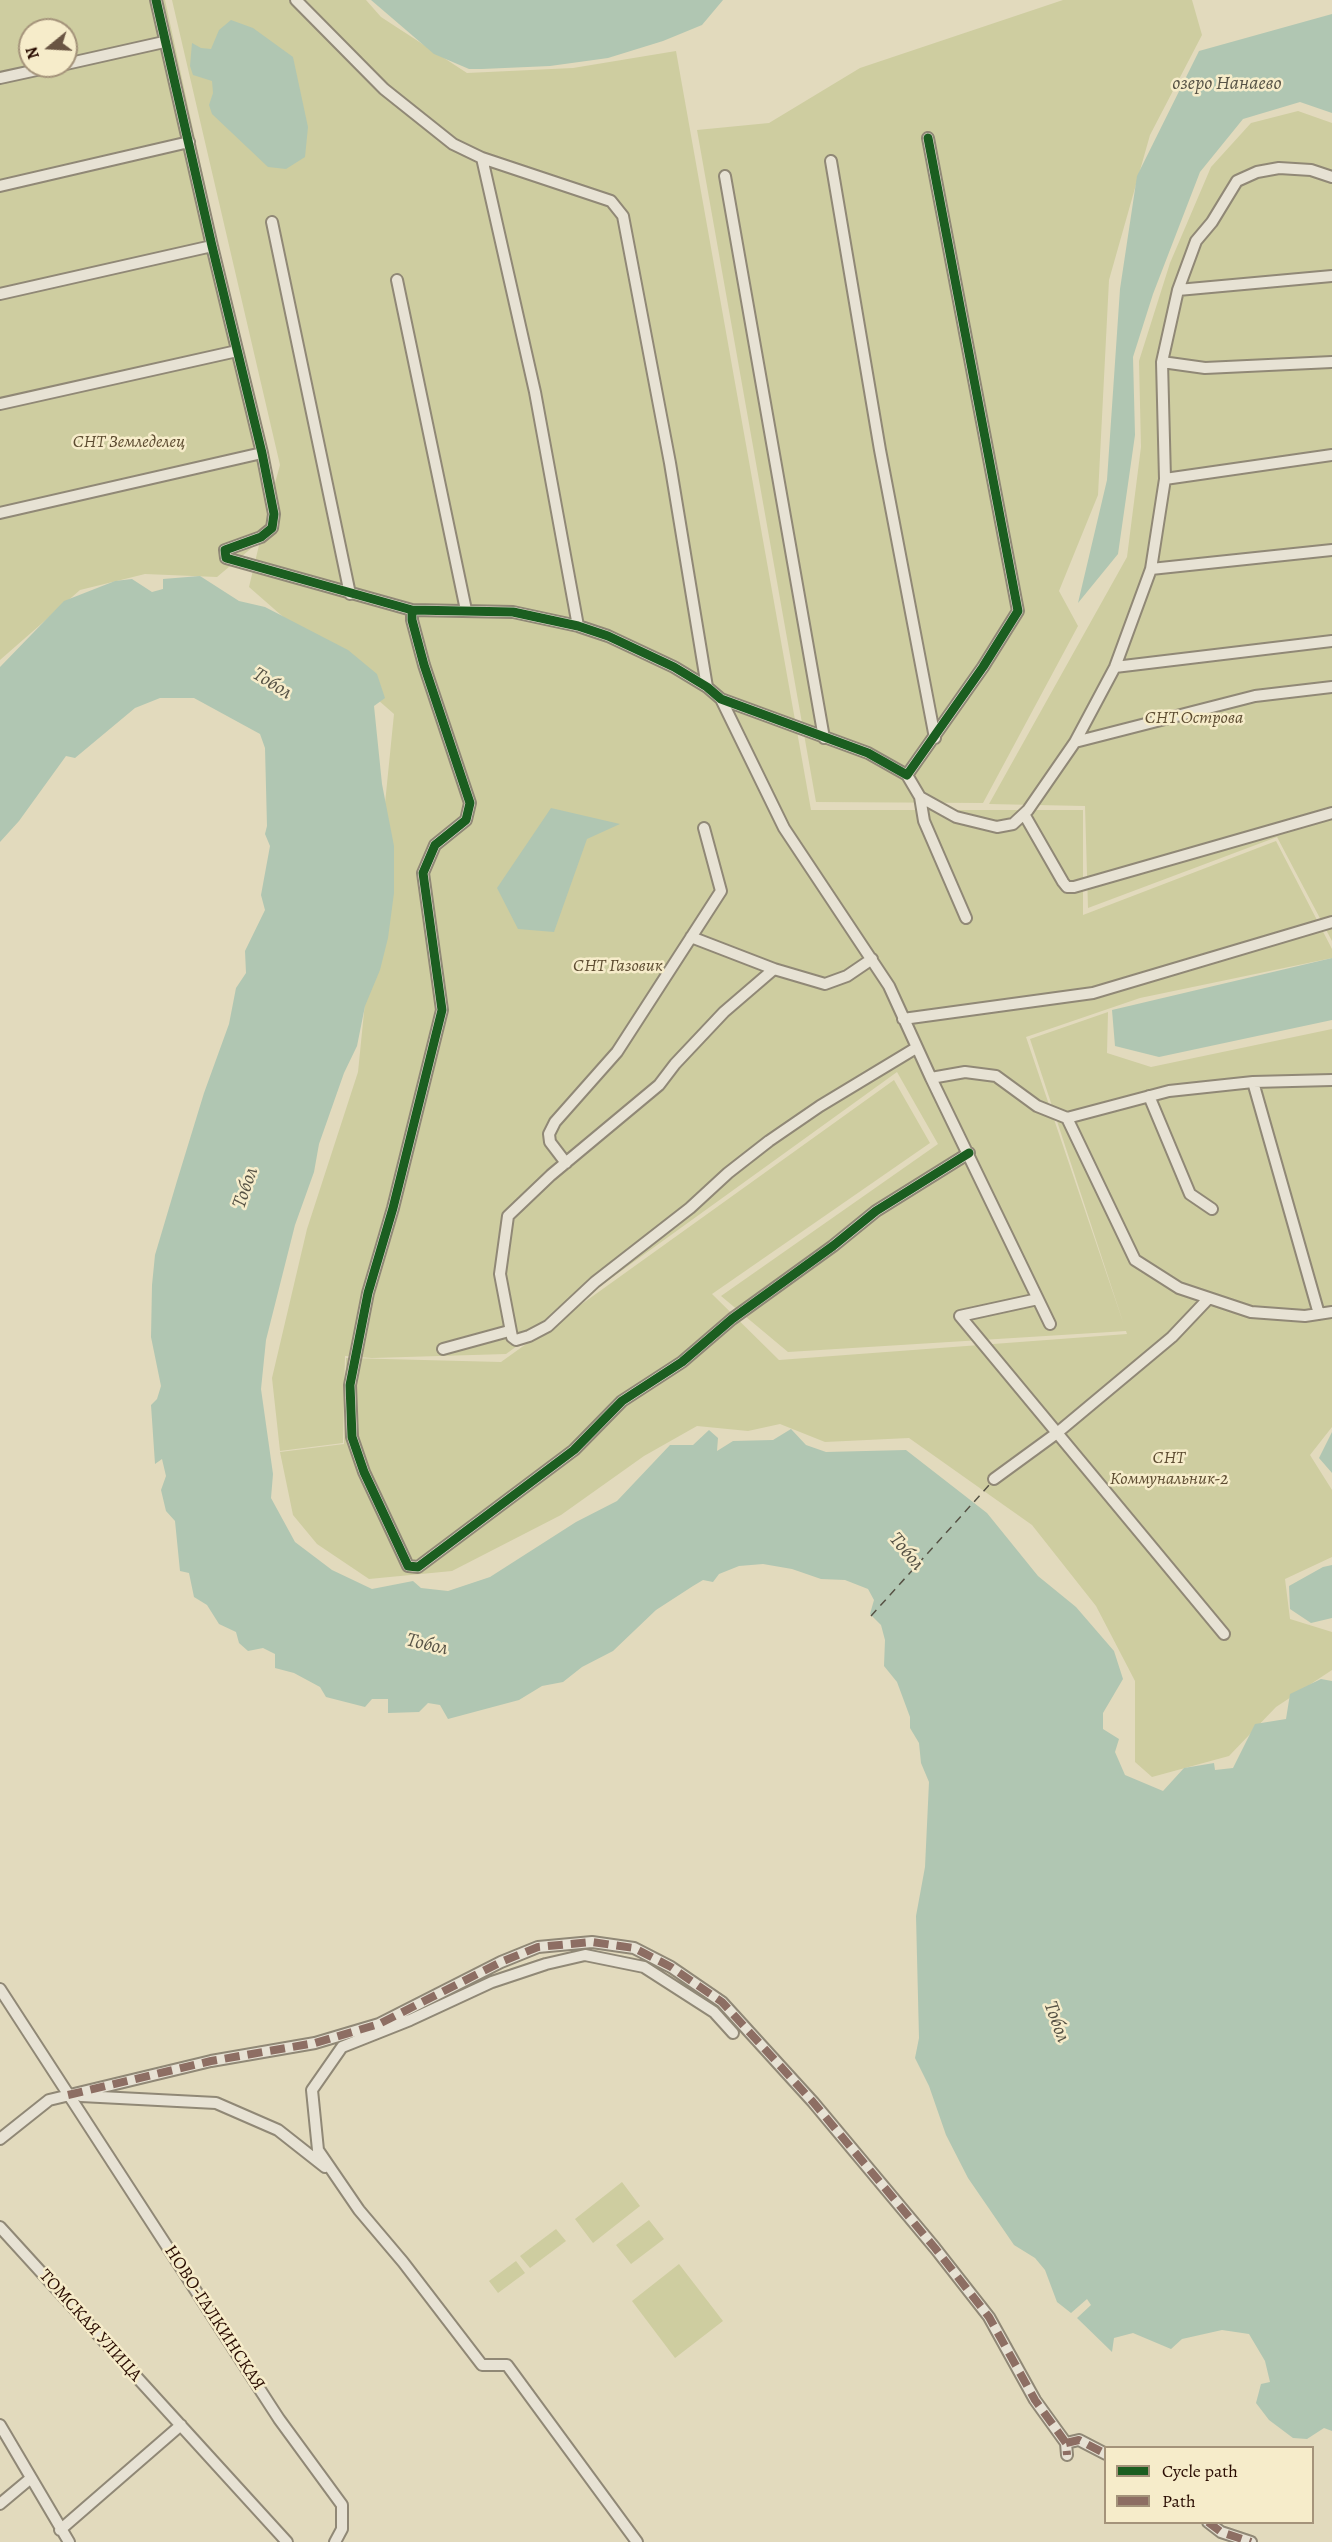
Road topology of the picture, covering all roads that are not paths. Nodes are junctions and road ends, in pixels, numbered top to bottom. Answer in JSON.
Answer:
{"nodes":[{"id":1,"x":156,"y":0,"type":"edge"},
{"id":2,"x":297,"y":0,"type":"edge"},
{"id":3,"x":164,"y":42,"type":"junction"},
{"id":4,"x":78,"y":61,"type":"edge"},
{"id":5,"x":18,"y":74,"type":"edge"},
{"id":6,"x":0,"y":78,"type":"edge"},
{"id":7,"x":928,"y":138,"type":"dead end"},
{"id":8,"x":189,"y":142,"type":"junction"},
{"id":9,"x":482,"y":158,"type":"junction"},
{"id":10,"x":831,"y":161,"type":"dead end"},
{"id":11,"x":725,"y":176,"type":"dead end"},
{"id":12,"x":1332,"y":177,"type":"edge"},
{"id":13,"x":0,"y":186,"type":"edge"},
{"id":14,"x":272,"y":222,"type":"dead end"},
{"id":15,"x":212,"y":246,"type":"junction"},
{"id":16,"x":1332,"y":276,"type":"edge"},
{"id":17,"x":397,"y":280,"type":"dead end"},
{"id":18,"x":1178,"y":290,"type":"junction"},
{"id":19,"x":0,"y":294,"type":"edge"},
{"id":20,"x":237,"y":351,"type":"junction"},
{"id":21,"x":1162,"y":362,"type":"junction"},
{"id":22,"x":1332,"y":362,"type":"edge"},
{"id":23,"x":0,"y":404,"type":"edge"},
{"id":24,"x":262,"y":453,"type":"junction"},
{"id":25,"x":1332,"y":455,"type":"edge"},
{"id":26,"x":1165,"y":479,"type":"junction"},
{"id":27,"x":0,"y":513,"type":"edge"},
{"id":28,"x":1332,"y":550,"type":"edge"},
{"id":29,"x":1151,"y":569,"type":"junction"},
{"id":30,"x":350,"y":594,"type":"junction"},
{"id":31,"x":412,"y":610,"type":"junction"},
{"id":32,"x":466,"y":610,"type":"junction"},
{"id":33,"x":578,"y":626,"type":"junction"},
{"id":34,"x":1332,"y":641,"type":"edge"},
{"id":35,"x":1115,"y":667,"type":"junction"},
{"id":36,"x":706,"y":687,"type":"junction"},
{"id":37,"x":1332,"y":687,"type":"edge"},
{"id":38,"x":721,"y":699,"type":"junction"},
{"id":39,"x":824,"y":738,"type":"junction"},
{"id":40,"x":935,"y":738,"type":"junction"},
{"id":41,"x":1075,"y":742,"type":"junction"},
{"id":42,"x":907,"y":775,"type":"junction"},
{"id":43,"x":920,"y":797,"type":"junction"},
{"id":44,"x":1332,"y":813,"type":"edge"},
{"id":45,"x":1024,"y":814,"type":"junction"},
{"id":46,"x":704,"y":828,"type":"dead end"},
{"id":47,"x":966,"y":918,"type":"dead end"},
{"id":48,"x":1332,"y":922,"type":"edge"},
{"id":49,"x":691,"y":938,"type":"junction"},
{"id":50,"x":872,"y":959,"type":"junction"},
{"id":51,"x":774,"y":969,"type":"junction"},
{"id":52,"x":903,"y":1019,"type":"junction"},
{"id":53,"x":916,"y":1048,"type":"junction"},
{"id":54,"x":931,"y":1078,"type":"junction"},
{"id":55,"x":1332,"y":1080,"type":"edge"},
{"id":56,"x":1253,"y":1082,"type":"junction"},
{"id":57,"x":1149,"y":1096,"type":"junction"},
{"id":58,"x":1067,"y":1118,"type":"junction"},
{"id":59,"x":969,"y":1153,"type":"junction"},
{"id":60,"x":566,"y":1163,"type":"junction"},
{"id":61,"x":1212,"y":1209,"type":"dead end"},
{"id":62,"x":1209,"y":1298,"type":"junction"},
{"id":63,"x":1038,"y":1299,"type":"junction"},
{"id":64,"x":1332,"y":1312,"type":"edge"},
{"id":65,"x":1319,"y":1314,"type":"junction"},
{"id":66,"x":1050,"y":1324,"type":"dead end"},
{"id":67,"x":509,"y":1330,"type":"junction"},
{"id":68,"x":443,"y":1349,"type":"dead end"},
{"id":69,"x":1057,"y":1433,"type":"junction"},
{"id":70,"x":994,"y":1479,"type":"dead end"},
{"id":71,"x":1224,"y":1634,"type":"dead end"},
{"id":72,"x":0,"y":1989,"type":"edge"},
{"id":73,"x":733,"y":2033,"type":"dead end"},
{"id":74,"x":68,"y":2095,"type":"junction"},
{"id":75,"x":0,"y":2139,"type":"edge"},
{"id":76,"x":333,"y":2173,"type":"junction"},
{"id":77,"x":0,"y":2227,"type":"edge"},
{"id":78,"x":0,"y":2425,"type":"edge"},
{"id":79,"x":181,"y":2425,"type":"junction"},
{"id":80,"x":1066,"y":2443,"type":"junction"},
{"id":81,"x":1104,"y":2453,"type":"edge"},
{"id":82,"x":1067,"y":2455,"type":"dead end"},
{"id":83,"x":33,"y":2481,"type":"junction"},
{"id":84,"x":0,"y":2504,"type":"edge"},
{"id":85,"x":1209,"y":2524,"type":"edge"},
{"id":86,"x":60,"y":2530,"type":"junction"},
{"id":87,"x":69,"y":2542,"type":"edge"},
{"id":88,"x":287,"y":2542,"type":"edge"},
{"id":89,"x":335,"y":2542,"type":"edge"},
{"id":90,"x":637,"y":2542,"type":"edge"},
{"id":91,"x":1251,"y":2542,"type":"edge"}],
"edges":[{"from":1,"to":3,"type":"street"},
{"from":2,"to":9,"type":"street"},
{"from":3,"to":4,"type":"street"},
{"from":3,"to":8,"type":"street"},
{"from":5,"to":6,"type":"street"},
{"from":7,"to":40,"type":"street"},
{"from":8,"to":13,"type":"street"},
{"from":8,"to":15,"type":"street"},
{"from":9,"to":33,"type":"street"},
{"from":9,"to":36,"type":"street"},
{"from":10,"to":40,"type":"street"},
{"from":11,"to":39,"type":"street"},
{"from":12,"to":18,"type":"street"},
{"from":14,"to":30,"type":"street"},
{"from":15,"to":19,"type":"street"},
{"from":15,"to":20,"type":"street"},
{"from":16,"to":18,"type":"street"},
{"from":17,"to":32,"type":"street"},
{"from":18,"to":21,"type":"street"},
{"from":20,"to":23,"type":"street"},
{"from":20,"to":24,"type":"street"},
{"from":21,"to":22,"type":"street"},
{"from":21,"to":26,"type":"street"},
{"from":24,"to":27,"type":"street"},
{"from":24,"to":30,"type":"street"},
{"from":25,"to":26,"type":"street"},
{"from":26,"to":29,"type":"street"},
{"from":28,"to":29,"type":"street"},
{"from":29,"to":35,"type":"street"},
{"from":30,"to":31,"type":"street"},
{"from":31,"to":32,"type":"street"},
{"from":31,"to":59,"type":"street"},
{"from":32,"to":33,"type":"street"},
{"from":33,"to":36,"type":"street"},
{"from":34,"to":35,"type":"street"},
{"from":35,"to":41,"type":"street"},
{"from":36,"to":38,"type":"street"},
{"from":37,"to":41,"type":"street"},
{"from":38,"to":39,"type":"street"},
{"from":38,"to":50,"type":"street"},
{"from":39,"to":42,"type":"street"},
{"from":40,"to":42,"type":"street"},
{"from":41,"to":45,"type":"street"},
{"from":42,"to":43,"type":"street"},
{"from":43,"to":45,"type":"street"},
{"from":43,"to":47,"type":"street"},
{"from":44,"to":45,"type":"street"},
{"from":46,"to":49,"type":"street"},
{"from":48,"to":52,"type":"street"},
{"from":49,"to":51,"type":"street"},
{"from":49,"to":60,"type":"street"},
{"from":50,"to":51,"type":"street"},
{"from":50,"to":52,"type":"street"},
{"from":51,"to":60,"type":"street"},
{"from":52,"to":53,"type":"street"},
{"from":53,"to":54,"type":"street"},
{"from":53,"to":67,"type":"street"},
{"from":54,"to":58,"type":"street"},
{"from":54,"to":59,"type":"street"},
{"from":55,"to":56,"type":"street"},
{"from":56,"to":57,"type":"street"},
{"from":56,"to":65,"type":"street"},
{"from":57,"to":58,"type":"street"},
{"from":57,"to":61,"type":"street"},
{"from":58,"to":62,"type":"street"},
{"from":59,"to":63,"type":"street"},
{"from":60,"to":67,"type":"street"},
{"from":62,"to":65,"type":"street"},
{"from":62,"to":69,"type":"street"},
{"from":63,"to":66,"type":"street"},
{"from":63,"to":69,"type":"street"},
{"from":64,"to":65,"type":"street"},
{"from":67,"to":68,"type":"street"},
{"from":69,"to":70,"type":"street"},
{"from":69,"to":71,"type":"street"},
{"from":72,"to":74,"type":"street","name":"НОВО-ГАЛКИНСКАЯ"},
{"from":73,"to":76,"type":"street"},
{"from":74,"to":75,"type":"street"},
{"from":74,"to":76,"type":"street"},
{"from":74,"to":80,"type":"street"},
{"from":74,"to":89,"type":"street","name":"НОВО-ГАЛКИНСКАЯ"},
{"from":76,"to":90,"type":"street"},
{"from":77,"to":79,"type":"street","name":"ТОМСКАЯ УЛИЦА"},
{"from":78,"to":83,"type":"street"},
{"from":79,"to":86,"type":"street"},
{"from":79,"to":88,"type":"street","name":"ТОМСКАЯ УЛИЦА"},
{"from":80,"to":81,"type":"street"},
{"from":80,"to":82,"type":"street"},
{"from":83,"to":84,"type":"street"},
{"from":83,"to":86,"type":"street"},
{"from":85,"to":91,"type":"street"},
{"from":86,"to":87,"type":"street"}]}
